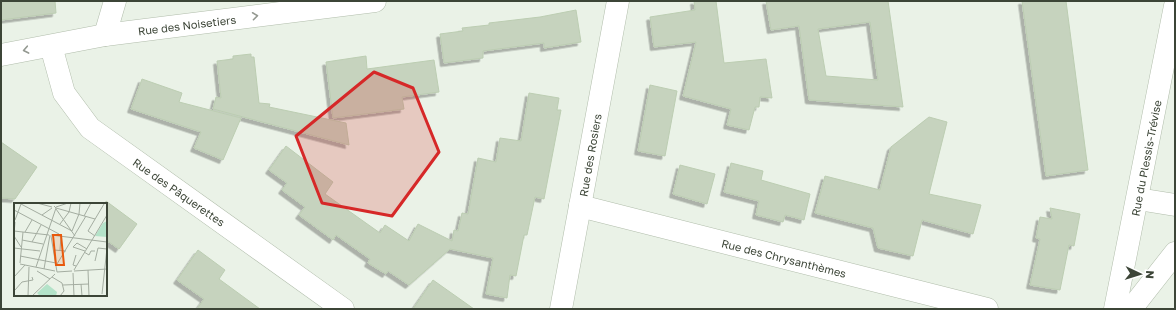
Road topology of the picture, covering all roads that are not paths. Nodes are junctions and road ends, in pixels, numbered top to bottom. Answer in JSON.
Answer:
{"nodes":[{"id":1,"x":115,"y":1,"type":"edge"},
{"id":2,"x":374,"y":1,"type":"edge"},
{"id":3,"x":618,"y":1,"type":"edge"},
{"id":4,"x":1175,"y":6,"type":"edge"},
{"id":5,"x":105,"y":36,"type":"junction"},
{"id":6,"x":51,"y":46,"type":"junction"},
{"id":7,"x":1,"y":55,"type":"edge"},
{"id":8,"x":1138,"y":200,"type":"junction"},
{"id":9,"x":1175,"y":205,"type":"edge"},
{"id":10,"x":580,"y":206,"type":"junction"},
{"id":11,"x":1175,"y":253,"type":"edge"},
{"id":12,"x":344,"y":309,"type":"edge"},
{"id":13,"x":560,"y":309,"type":"edge"},
{"id":14,"x":987,"y":309,"type":"edge"},
{"id":15,"x":1115,"y":309,"type":"edge"},
{"id":16,"x":1131,"y":309,"type":"edge"}],
"edges":[{"from":1,"to":5,"type":"street"},
{"from":5,"to":2,"type":"street","name":"Rue des Noisetiers","one_way":true},
{"from":3,"to":10,"type":"street","name":"Rue des Rosiers"},
{"from":4,"to":8,"type":"street","name":"Rue du Plessis-Trévise"},
{"from":5,"to":6,"type":"street","name":"Rue des Noisetiers"},
{"from":6,"to":7,"type":"street","name":"Rue des Noisetiers","one_way":true},
{"from":6,"to":12,"type":"street","name":"Rue des Pâquerettes"},
{"from":8,"to":9,"type":"street"},
{"from":8,"to":15,"type":"street","name":"Rue du Plessis-Trévise"},
{"from":10,"to":13,"type":"street","name":"Rue des Rosiers"},
{"from":10,"to":14,"type":"street","name":"Rue des Chrysanthèmes"},
{"from":11,"to":16,"type":"street"}]}
